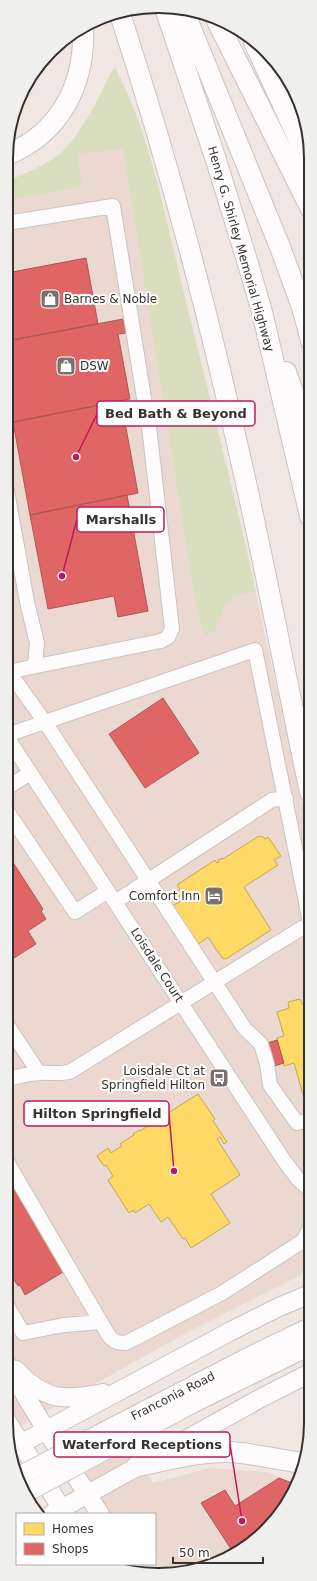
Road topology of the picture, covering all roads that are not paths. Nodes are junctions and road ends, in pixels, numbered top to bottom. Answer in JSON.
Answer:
{"nodes":[{"id":1,"x":167,"y":13,"type":"edge"},
{"id":2,"x":186,"y":16,"type":"edge"},
{"id":3,"x":120,"y":18,"type":"edge"},
{"id":4,"x":220,"y":27,"type":"edge"},
{"id":5,"x":83,"y":34,"type":"edge"},
{"id":6,"x":260,"y":55,"type":"edge"},
{"id":7,"x":304,"y":151,"type":"edge"},
{"id":8,"x":13,"y":152,"type":"edge"},
{"id":9,"x":304,"y":195,"type":"edge"},
{"id":10,"x":13,"y":222,"type":"edge"},
{"id":11,"x":262,"y":312,"type":"junction"},
{"id":12,"x":304,"y":315,"type":"edge"},
{"id":13,"x":304,"y":421,"type":"edge"},
{"id":14,"x":304,"y":490,"type":"edge"},
{"id":15,"x":13,"y":524,"type":"edge"},
{"id":16,"x":35,"y":666,"type":"junction"},
{"id":17,"x":13,"y":671,"type":"edge"},
{"id":18,"x":13,"y":679,"type":"edge"},
{"id":19,"x":45,"y":722,"type":"junction"},
{"id":20,"x":13,"y":734,"type":"edge"},
{"id":21,"x":13,"y":746,"type":"edge"},
{"id":22,"x":304,"y":763,"type":"edge"},
{"id":23,"x":30,"y":773,"type":"junction"},
{"id":24,"x":13,"y":784,"type":"edge"},
{"id":25,"x":286,"y":798,"type":"junction"},
{"id":26,"x":13,"y":820,"type":"edge"},
{"id":27,"x":148,"y":881,"type":"junction"},
{"id":28,"x":304,"y":892,"type":"edge"},
{"id":29,"x":112,"y":897,"type":"junction"},
{"id":30,"x":304,"y":927,"type":"edge"},
{"id":31,"x":214,"y":982,"type":"junction"},
{"id":32,"x":181,"y":1002,"type":"junction"},
{"id":33,"x":13,"y":1034,"type":"edge"},
{"id":34,"x":39,"y":1073,"type":"junction"},
{"id":35,"x":13,"y":1077,"type":"edge"},
{"id":36,"x":304,"y":1121,"type":"edge"},
{"id":37,"x":13,"y":1172,"type":"edge"},
{"id":38,"x":304,"y":1184,"type":"edge"},
{"id":39,"x":304,"y":1238,"type":"edge"},
{"id":40,"x":304,"y":1297,"type":"edge"},
{"id":41,"x":13,"y":1316,"type":"edge"},
{"id":42,"x":101,"y":1322,"type":"junction"},
{"id":43,"x":304,"y":1330,"type":"edge"},
{"id":44,"x":304,"y":1349,"type":"edge"},
{"id":45,"x":13,"y":1365,"type":"edge"},
{"id":46,"x":13,"y":1375,"type":"edge"},
{"id":47,"x":304,"y":1376,"type":"edge"},
{"id":48,"x":124,"y":1388,"type":"junction"},
{"id":49,"x":46,"y":1430,"type":"junction"},
{"id":50,"x":102,"y":1443,"type":"junction"},
{"id":51,"x":16,"y":1446,"type":"edge"},
{"id":52,"x":298,"y":1464,"type":"edge"},
{"id":53,"x":137,"y":1466,"type":"junction"},
{"id":54,"x":23,"y":1475,"type":"edge"},
{"id":55,"x":30,"y":1491,"type":"edge"},
{"id":56,"x":87,"y":1494,"type":"junction"},
{"id":57,"x":59,"y":1512,"type":"edge"},
{"id":58,"x":99,"y":1513,"type":"edge"}],
"edges":[{"from":1,"to":11,"type":"highway","name":"Henry G. Shirley Memorial Highway"},
{"from":2,"to":12,"type":"highway"},
{"from":3,"to":22,"type":"highway"},
{"from":4,"to":9,"type":"highway"},
{"from":5,"to":8,"type":"highway"},
{"from":6,"to":7,"type":"highway"},
{"from":10,"to":16,"type":"street"},
{"from":11,"to":13,"type":"highway"},
{"from":11,"to":14,"type":"highway","name":"Henry G. Shirley Memorial Highway"},
{"from":15,"to":16,"type":"street"},
{"from":16,"to":17,"type":"street"},
{"from":18,"to":19,"type":"street"},
{"from":19,"to":20,"type":"street"},
{"from":19,"to":25,"type":"street"},
{"from":19,"to":27,"type":"street"},
{"from":21,"to":23,"type":"street","name":"Loisdale Court"},
{"from":23,"to":24,"type":"street"},
{"from":23,"to":29,"type":"street","name":"Loisdale Court"},
{"from":25,"to":27,"type":"street"},
{"from":25,"to":28,"type":"street"},
{"from":26,"to":29,"type":"street"},
{"from":27,"to":29,"type":"street"},
{"from":27,"to":31,"type":"street"},
{"from":29,"to":32,"type":"street","name":"Loisdale Court"},
{"from":30,"to":31,"type":"street"},
{"from":31,"to":32,"type":"street"},
{"from":31,"to":36,"type":"street"},
{"from":32,"to":34,"type":"street"},
{"from":32,"to":38,"type":"street","name":"Loisdale Court"},
{"from":33,"to":34,"type":"street"},
{"from":34,"to":35,"type":"street"},
{"from":37,"to":42,"type":"street"},
{"from":39,"to":42,"type":"street"},
{"from":40,"to":48,"type":"main road"},
{"from":41,"to":42,"type":"street"},
{"from":43,"to":50,"type":"main road","name":"Franconia Road"},
{"from":44,"to":50,"type":"main road","name":"Franconia Road"},
{"from":45,"to":48,"type":"main road"},
{"from":46,"to":49,"type":"main road"},
{"from":47,"to":53,"type":"main road"},
{"from":48,"to":49,"type":"main road"},
{"from":49,"to":51,"type":"main road"},
{"from":49,"to":56,"type":"main road"},
{"from":50,"to":54,"type":"main road","name":"Franconia Road","bridge":true},
{"from":50,"to":55,"type":"main road","name":"Franconia Road","bridge":true},
{"from":51,"to":57,"type":"main road"},
{"from":52,"to":53,"type":"highway"},
{"from":53,"to":56,"type":"main road"},
{"from":56,"to":57,"type":"main road"},
{"from":56,"to":58,"type":"main road"}]}
